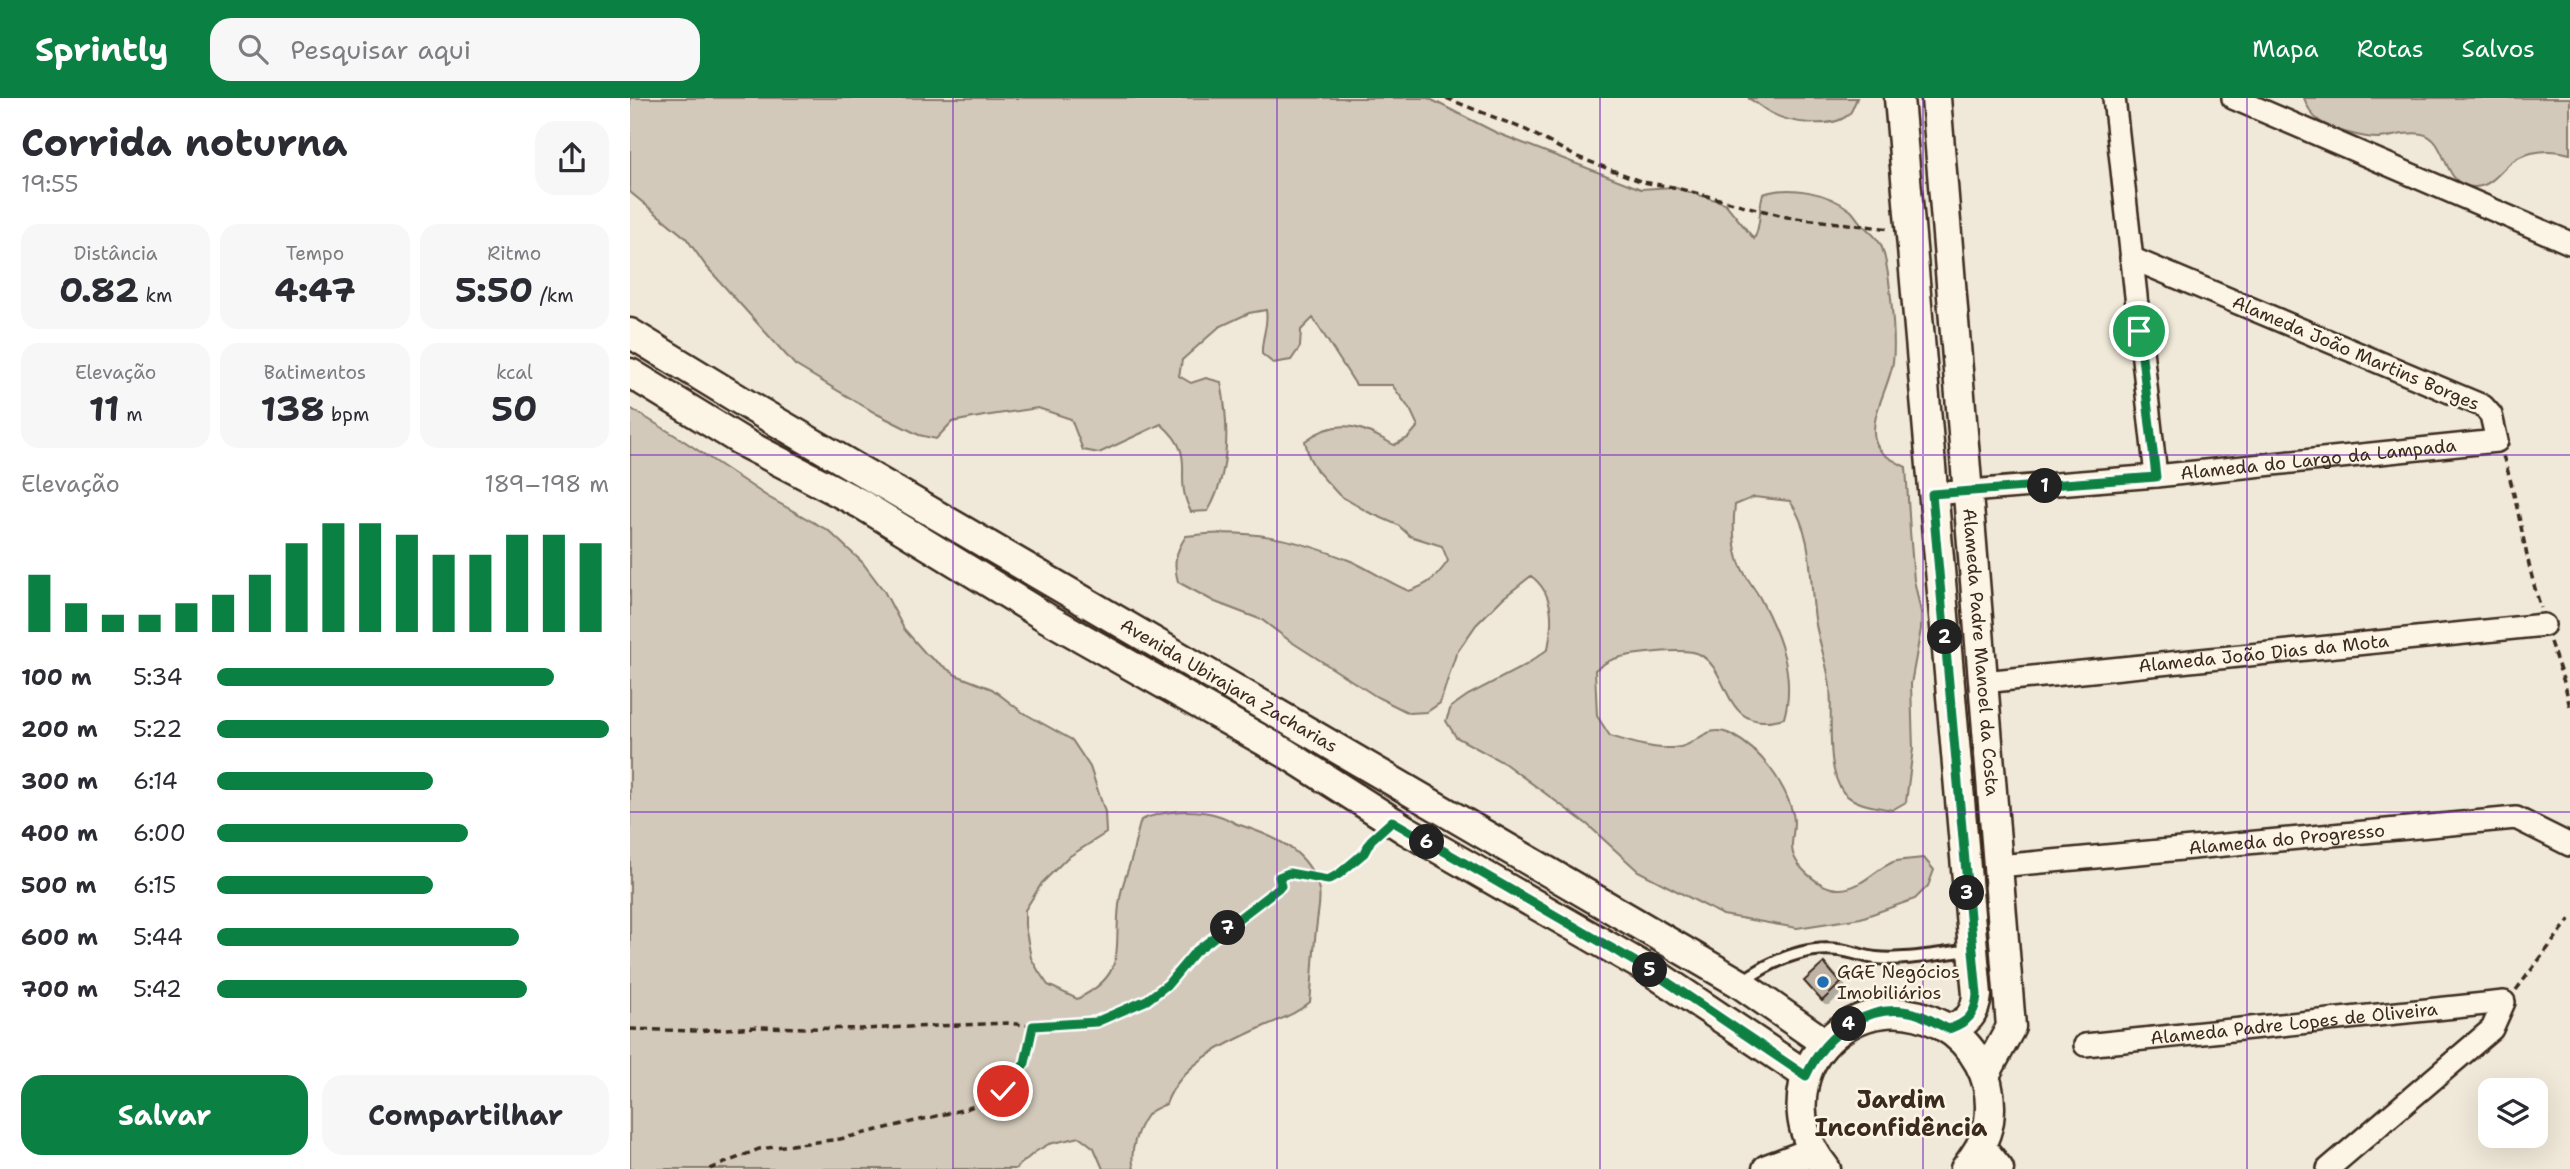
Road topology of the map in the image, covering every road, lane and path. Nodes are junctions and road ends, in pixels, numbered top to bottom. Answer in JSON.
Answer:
{"nodes":[{"id":1,"x":1446,"y":98,"type":"edge"},
{"id":2,"x":1899,"y":98,"type":"edge"},
{"id":3,"x":1936,"y":98,"type":"edge"},
{"id":4,"x":2113,"y":98,"type":"edge"},
{"id":5,"x":2233,"y":98,"type":"edge"},
{"id":6,"x":1910,"y":232,"type":"junction"},
{"id":7,"x":2570,"y":243,"type":"edge"},
{"id":8,"x":2131,"y":258,"type":"junction"},
{"id":9,"x":630,"y":333,"type":"edge"},
{"id":10,"x":630,"y":373,"type":"edge"},
{"id":11,"x":2497,"y":441,"type":"junction"},
{"id":12,"x":2156,"y":477,"type":"junction"},
{"id":13,"x":1967,"y":492,"type":"junction"},
{"id":14,"x":1932,"y":494,"type":"junction"},
{"id":15,"x":2544,"y":625,"type":"junction"},
{"id":16,"x":1983,"y":682,"type":"junction"},
{"id":17,"x":2570,"y":708,"type":"edge"},
{"id":18,"x":1392,"y":821,"type":"junction"},
{"id":19,"x":2570,"y":845,"type":"edge"},
{"id":20,"x":1998,"y":866,"type":"junction"},
{"id":21,"x":2570,"y":919,"type":"edge"},
{"id":22,"x":1972,"y":950,"type":"junction"},
{"id":23,"x":1739,"y":983,"type":"junction"},
{"id":24,"x":2504,"y":1002,"type":"junction"},
{"id":25,"x":1033,"y":1026,"type":"junction"},
{"id":26,"x":630,"y":1029,"type":"edge"},
{"id":27,"x":1949,"y":1029,"type":"junction"},
{"id":28,"x":1825,"y":1043,"type":"junction"},
{"id":29,"x":2085,"y":1045,"type":"dead end"},
{"id":30,"x":1985,"y":1075,"type":"junction"},
{"id":31,"x":1806,"y":1076,"type":"junction"},
{"id":32,"x":1973,"y":1158,"type":"edge"},
{"id":33,"x":1819,"y":1161,"type":"edge"},
{"id":34,"x":710,"y":1169,"type":"edge"},
{"id":35,"x":1767,"y":1169,"type":"edge"},
{"id":36,"x":1999,"y":1169,"type":"edge"},
{"id":37,"x":2328,"y":1169,"type":"edge"}],
"edges":[{"from":1,"to":6,"type":"path"},
{"from":2,"to":6,"type":"main road","name":"Alameda Padre Manoel da Costa"},
{"from":3,"to":13,"type":"main road","name":"Alameda Padre Manoel da Costa"},
{"from":4,"to":8,"type":"street"},
{"from":5,"to":7,"type":"street"},
{"from":6,"to":14,"type":"main road","name":"Alameda Padre Manoel da Costa"},
{"from":8,"to":11,"type":"street","name":"Alameda João Martins Borges"},
{"from":8,"to":12,"type":"street"},
{"from":9,"to":23,"type":"main road","name":"Avenida Ubirajara Zacharias"},
{"from":10,"to":18,"type":"main road","name":"Avenida Ubirajara Zacharias"},
{"from":11,"to":12,"type":"street","name":"Alameda do Largo da Lampada"},
{"from":11,"to":15,"type":"path"},
{"from":12,"to":13,"type":"street","name":"Alameda do Largo da Lampada"},
{"from":13,"to":14,"type":"street","name":"Alameda do Largo da Lampada"},
{"from":13,"to":16,"type":"main road","name":"Alameda Padre Manoel da Costa"},
{"from":14,"to":22,"type":"main road","name":"Alameda Padre Manoel da Costa"},
{"from":15,"to":16,"type":"street","name":"Alameda João Dias da Mota"},
{"from":15,"to":17,"type":"path"},
{"from":16,"to":20,"type":"main road","name":"Alameda Padre Manoel da Costa"},
{"from":18,"to":25,"type":"path"},
{"from":18,"to":31,"type":"main road","name":"Avenida Ubirajara Zacharias"},
{"from":19,"to":20,"type":"street","name":"Alameda do Progresso"},
{"from":20,"to":30,"type":"main road","name":"Alameda Padre Manoel da Costa"},
{"from":21,"to":24,"type":"path"},
{"from":22,"to":23,"type":"lane"},
{"from":22,"to":27,"type":"main road","name":"Alameda Padre Manoel da Costa"},
{"from":23,"to":28,"type":"main road","name":"Avenida Ubirajara Zacharias"},
{"from":24,"to":29,"type":"street","name":"Alameda Padre Lopes de Oliveira"},
{"from":24,"to":37,"type":"street"},
{"from":25,"to":26,"type":"path"},
{"from":25,"to":34,"type":"path"},
{"from":27,"to":28,"type":"main road"},
{"from":27,"to":30,"type":"main road"},
{"from":28,"to":31,"type":"main road"},
{"from":30,"to":32,"type":"main road"},
{"from":31,"to":33,"type":"main road"},
{"from":32,"to":36,"type":"main road"},
{"from":33,"to":35,"type":"main road"}]}
